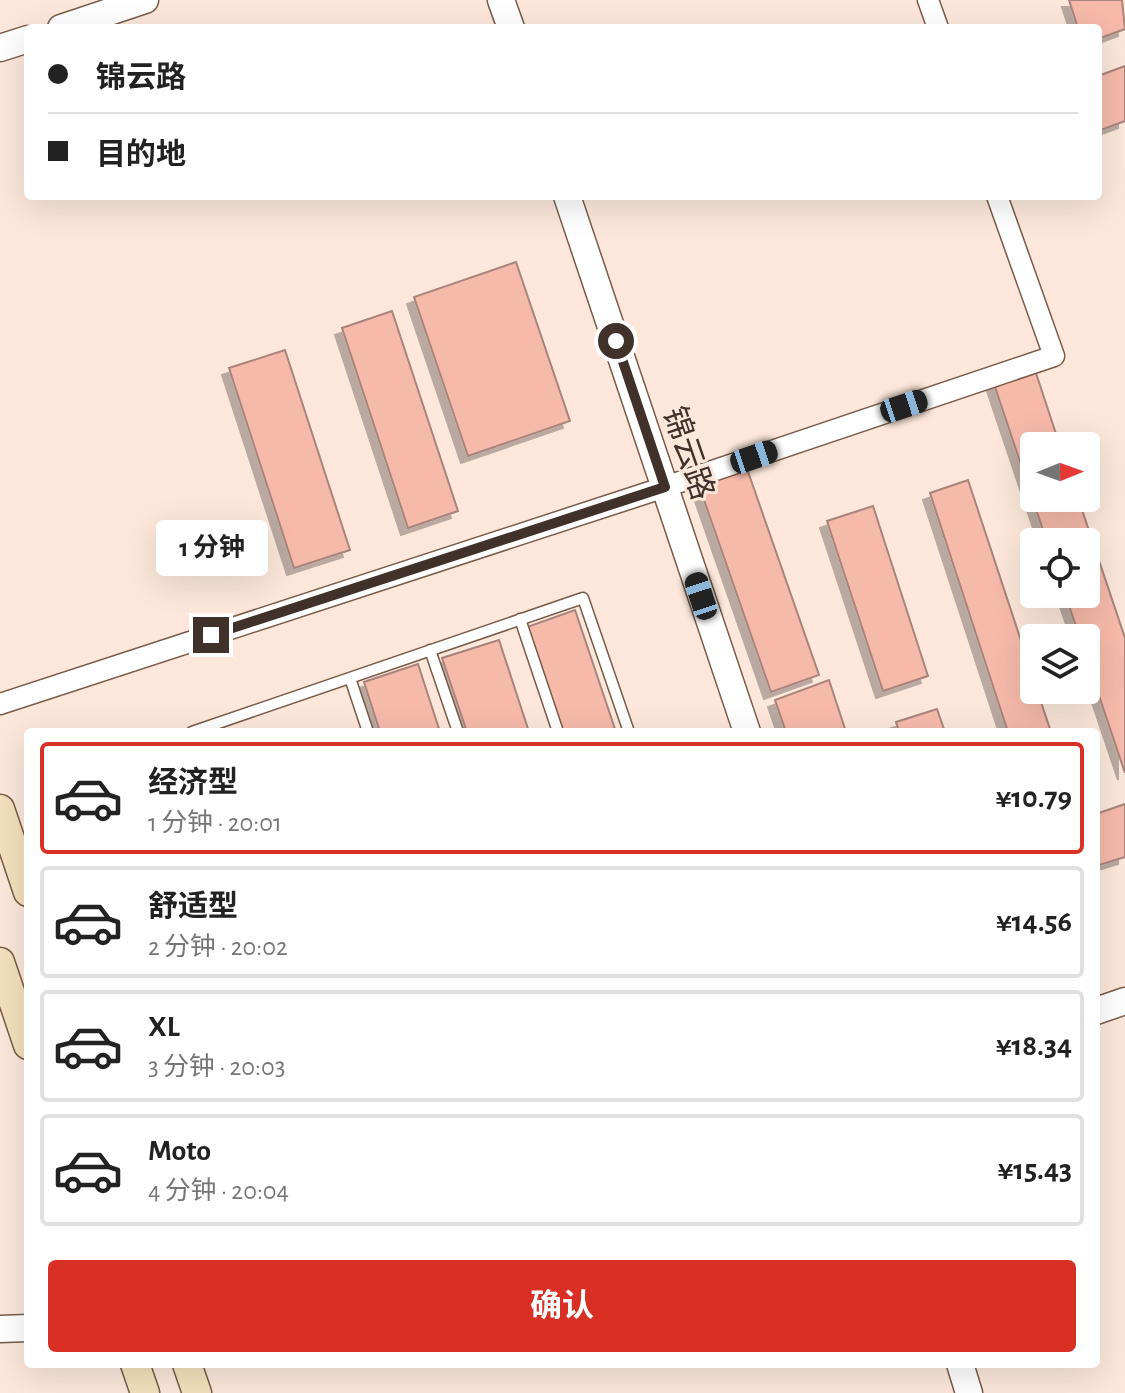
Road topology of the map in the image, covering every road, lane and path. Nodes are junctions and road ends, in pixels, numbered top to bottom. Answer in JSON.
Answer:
{"nodes":[{"id":1,"x":145,"y":0,"type":"edge"},
{"id":2,"x":501,"y":0,"type":"edge"},
{"id":3,"x":928,"y":0,"type":"edge"},
{"id":4,"x":73,"y":24,"type":"edge"},
{"id":5,"x":510,"y":24,"type":"edge"},
{"id":6,"x":937,"y":24,"type":"edge"},
{"id":7,"x":24,"y":40,"type":"edge"},
{"id":8,"x":0,"y":48,"type":"edge"},
{"id":9,"x":568,"y":200,"type":"edge"},
{"id":10,"x":998,"y":200,"type":"edge"},
{"id":11,"x":665,"y":487,"type":"junction"},
{"id":12,"x":520,"y":619,"type":"junction"},
{"id":13,"x":430,"y":650,"type":"junction"},
{"id":14,"x":350,"y":678,"type":"junction"},
{"id":15,"x":0,"y":704,"type":"edge"},
{"id":16,"x":204,"y":728,"type":"edge"},
{"id":17,"x":367,"y":728,"type":"edge"},
{"id":18,"x":457,"y":728,"type":"edge"},
{"id":19,"x":557,"y":728,"type":"edge"},
{"id":20,"x":628,"y":728,"type":"edge"},
{"id":21,"x":746,"y":728,"type":"edge"},
{"id":22,"x":0,"y":809,"type":"edge"},
{"id":23,"x":24,"y":880,"type":"edge"},
{"id":24,"x":0,"y":962,"type":"edge"},
{"id":25,"x":1125,"y":1001,"type":"edge"},
{"id":26,"x":1100,"y":1010,"type":"edge"},
{"id":27,"x":24,"y":1033,"type":"edge"},
{"id":28,"x":24,"y":1328,"type":"edge"},
{"id":29,"x":0,"y":1329,"type":"edge"},
{"id":30,"x":136,"y":1368,"type":"edge"},
{"id":31,"x":188,"y":1368,"type":"edge"},
{"id":32,"x":961,"y":1368,"type":"edge"},
{"id":33,"x":145,"y":1393,"type":"edge"},
{"id":34,"x":197,"y":1393,"type":"edge"},
{"id":35,"x":969,"y":1393,"type":"edge"}],
"edges":[{"from":1,"to":4,"type":"street"},
{"from":2,"to":5,"type":"street"},
{"from":3,"to":6,"type":"street"},
{"from":7,"to":8,"type":"street"},
{"from":9,"to":11,"type":"street","name":"锦云路"},
{"from":10,"to":11,"type":"street"},
{"from":11,"to":15,"type":"street"},
{"from":11,"to":21,"type":"street","name":"锦云路"},
{"from":12,"to":13,"type":"lane"},
{"from":12,"to":19,"type":"lane"},
{"from":12,"to":20,"type":"lane"},
{"from":13,"to":14,"type":"lane"},
{"from":13,"to":18,"type":"lane"},
{"from":14,"to":16,"type":"lane"},
{"from":14,"to":17,"type":"lane"},
{"from":22,"to":23,"type":"main road"},
{"from":24,"to":27,"type":"main road"},
{"from":25,"to":26,"type":"street"},
{"from":28,"to":29,"type":"street"},
{"from":30,"to":33,"type":"main road"},
{"from":31,"to":34,"type":"main road"},
{"from":32,"to":35,"type":"street"}]}
